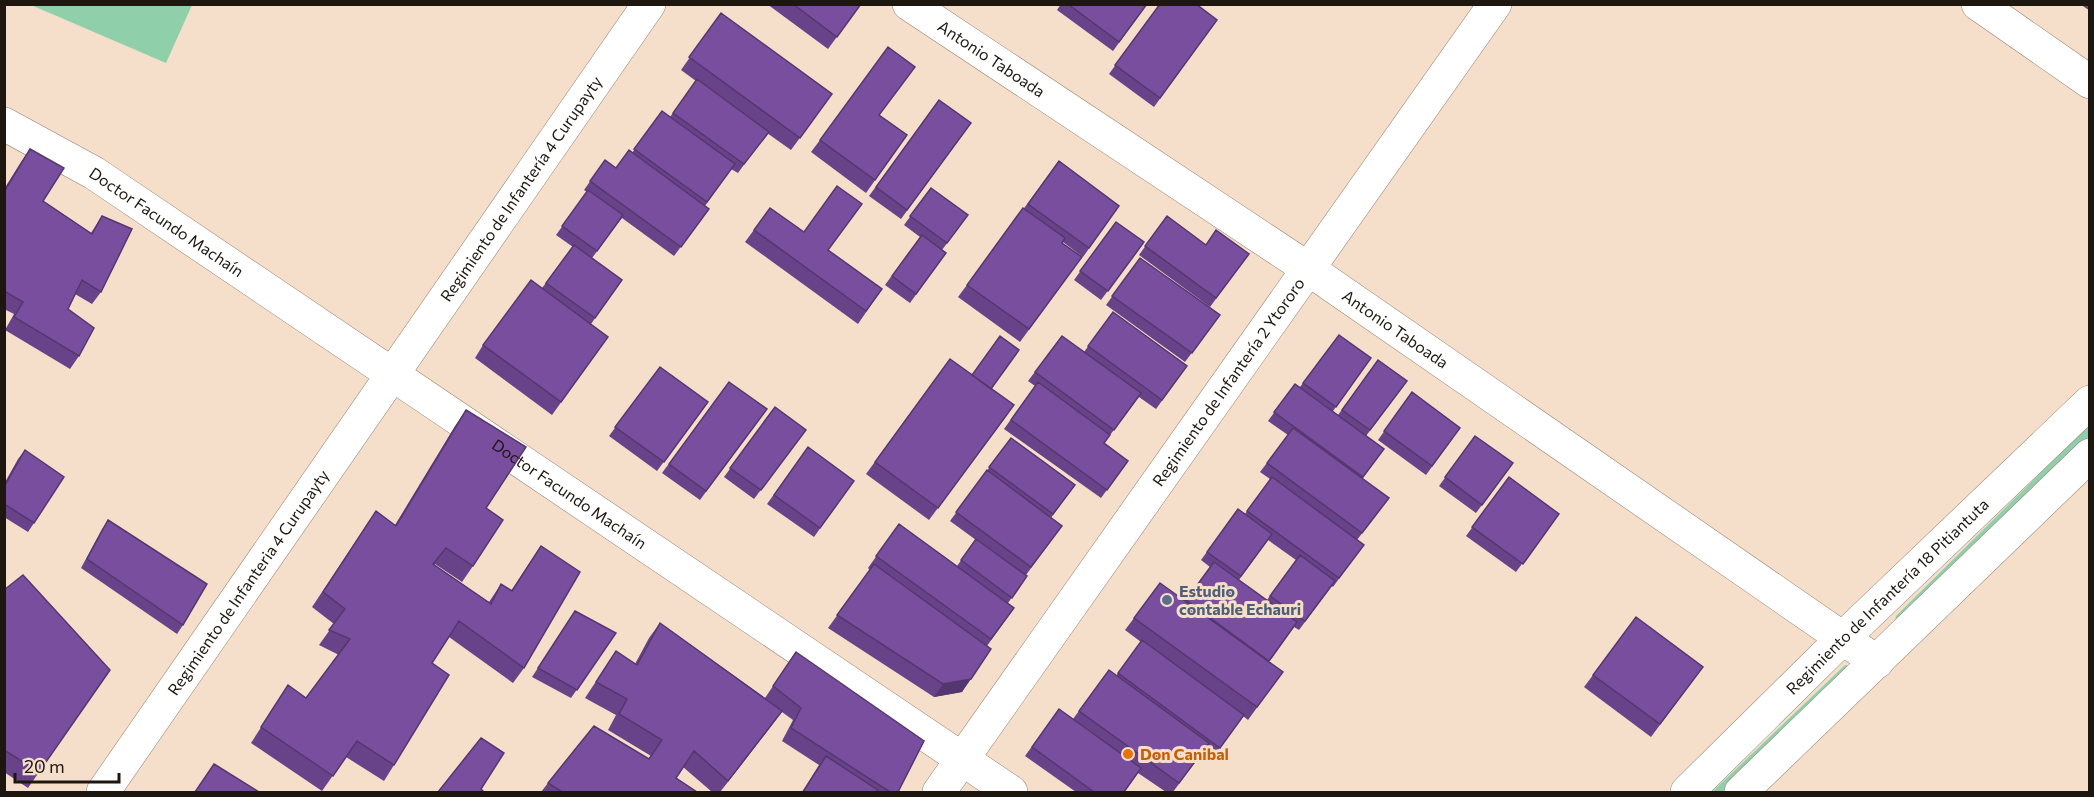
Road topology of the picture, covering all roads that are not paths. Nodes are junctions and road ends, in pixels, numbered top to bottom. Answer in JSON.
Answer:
{"nodes":[{"id":1,"x":649,"y":4,"type":"edge"},
{"id":2,"x":909,"y":4,"type":"edge"},
{"id":3,"x":1495,"y":4,"type":"edge"},
{"id":4,"x":1978,"y":4,"type":"edge"},
{"id":5,"x":2090,"y":82,"type":"edge"},
{"id":6,"x":4,"y":124,"type":"edge"},
{"id":7,"x":1307,"y":268,"type":"junction"},
{"id":8,"x":394,"y":374,"type":"junction"},
{"id":9,"x":2090,"y":402,"type":"edge"},
{"id":10,"x":2090,"y":455,"type":"edge"},
{"id":11,"x":1843,"y":638,"type":"junction"},
{"id":12,"x":1877,"y":662,"type":"junction"},
{"id":13,"x":962,"y":759,"type":"junction"},
{"id":14,"x":103,"y":792,"type":"edge"},
{"id":15,"x":939,"y":792,"type":"edge"},
{"id":16,"x":1011,"y":792,"type":"edge"},
{"id":17,"x":1687,"y":792,"type":"edge"},
{"id":18,"x":1741,"y":792,"type":"edge"}],
"edges":[{"from":1,"to":8,"type":"street","name":"Regimiento de Infantería 4 Curupayty"},
{"from":2,"to":7,"type":"street","name":"Antonio Taboada"},
{"from":3,"to":7,"type":"street","name":"Regimiento de Infantería 2 Ytororo"},
{"from":4,"to":5,"type":"street"},
{"from":6,"to":8,"type":"street","name":"Doctor Facundo Machaín"},
{"from":7,"to":11,"type":"street","name":"Antonio Taboada"},
{"from":7,"to":13,"type":"street","name":"Regimiento de Infantería 2 Ytororo"},
{"from":8,"to":13,"type":"street","name":"Doctor Facundo Machaín"},
{"from":8,"to":14,"type":"street","name":"Regimiento de Infanteria 4 Curupayty"},
{"from":9,"to":11,"type":"street","name":"Regimiento de Infantería 18 Pitiantuta"},
{"from":10,"to":12,"type":"street"},
{"from":11,"to":12,"type":"street","name":"Antonio Taboada"},
{"from":11,"to":17,"type":"street","name":"Regimiento de Infantería 18 Pitiantuta"},
{"from":12,"to":18,"type":"street"},
{"from":13,"to":15,"type":"street","name":"Regimiento de Infantería 2 Ytororo"},
{"from":13,"to":16,"type":"street","name":"Doctor Facundo Machaín"}]}
